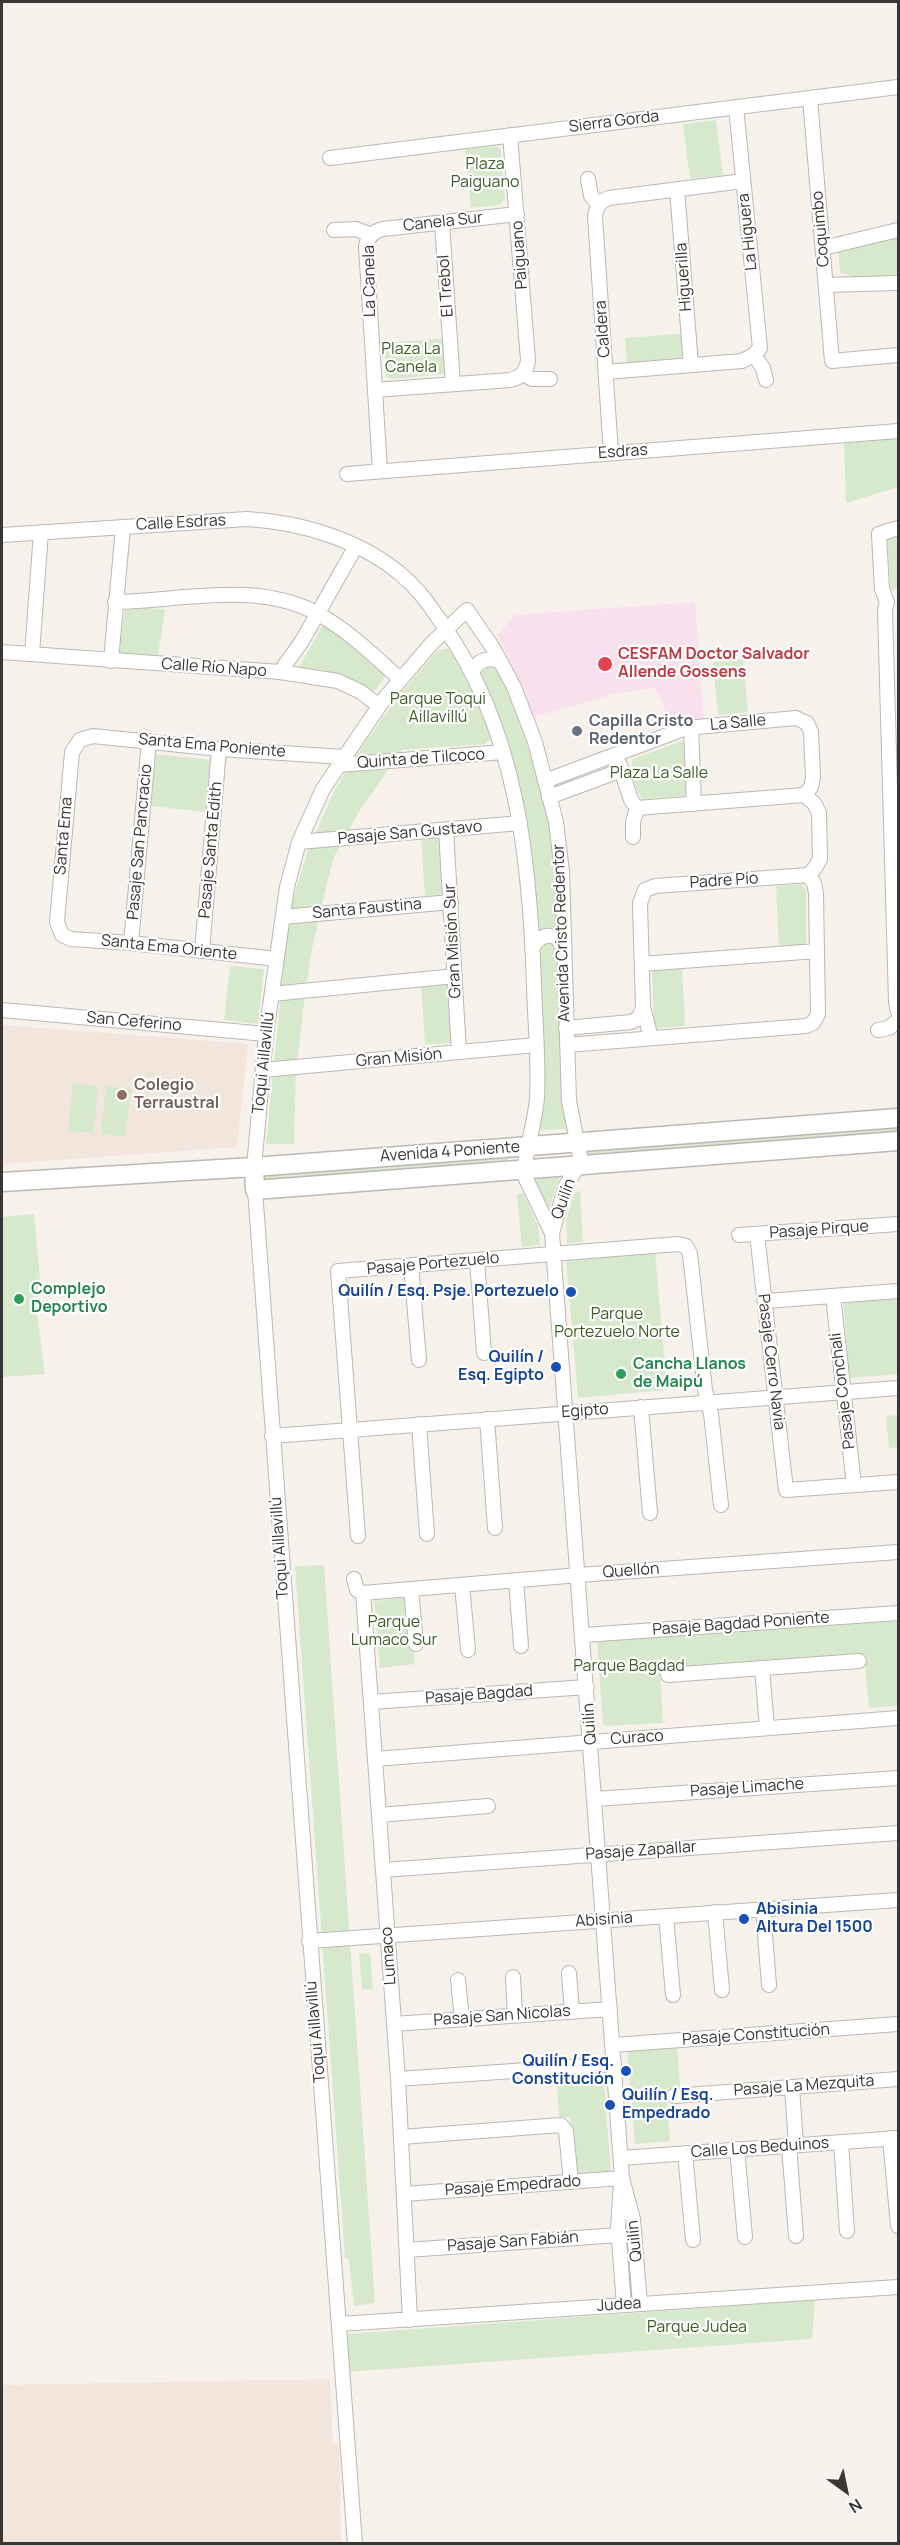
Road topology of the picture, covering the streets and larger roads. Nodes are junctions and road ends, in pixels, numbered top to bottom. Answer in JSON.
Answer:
{"nodes":[{"id":1,"x":898,"y":87,"type":"edge"},
{"id":2,"x":810,"y":98,"type":"junction"},
{"id":3,"x":735,"y":107,"type":"junction"},
{"id":4,"x":510,"y":135,"type":"junction"},
{"id":5,"x":330,"y":158,"type":"dead end"},
{"id":6,"x":588,"y":179,"type":"dead end"},
{"id":7,"x":743,"y":181,"type":"junction"},
{"id":8,"x":677,"y":189,"type":"junction"},
{"id":9,"x":599,"y":205,"type":"junction"},
{"id":10,"x":517,"y":214,"type":"junction"},
{"id":11,"x":442,"y":223,"type":"junction"},
{"id":12,"x":334,"y":230,"type":"dead end"},
{"id":13,"x":898,"y":230,"type":"edge"},
{"id":14,"x":371,"y":236,"type":"junction"},
{"id":15,"x":823,"y":248,"type":"junction"},
{"id":16,"x":898,"y":283,"type":"edge"},
{"id":17,"x":826,"y":285,"type":"junction"},
{"id":18,"x":754,"y":355,"type":"junction"},
{"id":19,"x":898,"y":355,"type":"edge"},
{"id":20,"x":691,"y":365,"type":"junction"},
{"id":21,"x":606,"y":372,"type":"junction"},
{"id":22,"x":523,"y":374,"type":"junction"},
{"id":23,"x":550,"y":379,"type":"dead end"},
{"id":24,"x":766,"y":380,"type":"dead end"},
{"id":25,"x":453,"y":384,"type":"junction"},
{"id":26,"x":375,"y":390,"type":"junction"},
{"id":27,"x":898,"y":431,"type":"edge"},
{"id":28,"x":611,"y":453,"type":"junction"},
{"id":29,"x":380,"y":471,"type":"junction"},
{"id":30,"x":347,"y":474,"type":"dead end"},
{"id":31,"x":123,"y":527,"type":"junction"},
{"id":32,"x":898,"y":528,"type":"edge"},
{"id":33,"x":41,"y":532,"type":"junction"},
{"id":34,"x":2,"y":535,"type":"edge"},
{"id":35,"x":356,"y":546,"type":"junction"},
{"id":36,"x":893,"y":600,"type":"edge"},
{"id":37,"x":115,"y":602,"type":"junction"},
{"id":38,"x":467,"y":610,"type":"joint"},
{"id":39,"x":317,"y":613,"type":"junction"},
{"id":40,"x":446,"y":630,"type":"junction"},
{"id":41,"x":2,"y":652,"type":"edge"},
{"id":42,"x":32,"y":654,"type":"junction"},
{"id":43,"x":111,"y":661,"type":"junction"},
{"id":44,"x":501,"y":662,"type":"junction"},
{"id":45,"x":280,"y":672,"type":"junction"},
{"id":46,"x":472,"y":673,"type":"junction"},
{"id":47,"x":892,"y":674,"type":"edge"},
{"id":48,"x":400,"y":679,"type":"junction"},
{"id":49,"x":379,"y":706,"type":"junction"},
{"id":50,"x":691,"y":727,"type":"junction"},
{"id":51,"x":80,"y":740,"type":"joint"},
{"id":52,"x":149,"y":741,"type":"junction"},
{"id":53,"x":894,"y":742,"type":"edge"},
{"id":54,"x":219,"y":749,"type":"junction"},
{"id":55,"x":502,"y":752,"type":"junction"},
{"id":56,"x":616,"y":754,"type":"junction"},
{"id":57,"x":342,"y":761,"type":"junction"},
{"id":58,"x":622,"y":770,"type":"junction"},
{"id":59,"x":545,"y":781,"type":"junction"},
{"id":60,"x":804,"y":795,"type":"junction"},
{"id":61,"x":549,"y":797,"type":"junction"},
{"id":62,"x":694,"y":804,"type":"junction"},
{"id":63,"x":637,"y":808,"type":"junction"},
{"id":64,"x":895,"y":820,"type":"edge"},
{"id":65,"x":520,"y":823,"type":"junction"},
{"id":66,"x":446,"y":830,"type":"junction"},
{"id":67,"x":633,"y":837,"type":"dead end"},
{"id":68,"x":299,"y":842,"type":"junction"},
{"id":69,"x":808,"y":875,"type":"junction"},
{"id":70,"x":451,"y":902,"type":"junction"},
{"id":71,"x":283,"y":917,"type":"junction"},
{"id":72,"x":62,"y":935,"type":"joint"},
{"id":73,"x":131,"y":943,"type":"junction"},
{"id":74,"x":563,"y":947,"type":"junction"},
{"id":75,"x":532,"y":948,"type":"junction"},
{"id":76,"x":202,"y":951,"type":"junction"},
{"id":77,"x":817,"y":951,"type":"junction"},
{"id":78,"x":277,"y":959,"type":"junction"},
{"id":79,"x":642,"y":964,"type":"junction"},
{"id":80,"x":455,"y":976,"type":"junction"},
{"id":81,"x":272,"y":994,"type":"junction"},
{"id":82,"x":643,"y":1007,"type":"junction"},
{"id":83,"x":2,"y":1010,"type":"edge"},
{"id":84,"x":898,"y":1012,"type":"edge"},
{"id":85,"x":898,"y":1020,"type":"edge"},
{"id":86,"x":566,"y":1028,"type":"junction"},
{"id":87,"x":878,"y":1030,"type":"dead end"},
{"id":88,"x":266,"y":1034,"type":"junction"},
{"id":89,"x":651,"y":1038,"type":"junction"},
{"id":90,"x":567,"y":1045,"type":"junction"},
{"id":91,"x":536,"y":1046,"type":"junction"},
{"id":92,"x":459,"y":1052,"type":"junction"},
{"id":93,"x":263,"y":1070,"type":"junction"},
{"id":94,"x":898,"y":1118,"type":"edge"},
{"id":95,"x":898,"y":1141,"type":"edge"},
{"id":96,"x":579,"y":1143,"type":"junction"},
{"id":97,"x":527,"y":1146,"type":"junction"},
{"id":98,"x":579,"y":1165,"type":"junction"},
{"id":99,"x":254,"y":1167,"type":"junction"},
{"id":100,"x":524,"y":1170,"type":"junction"},
{"id":101,"x":2,"y":1182,"type":"edge"},
{"id":102,"x":255,"y":1190,"type":"junction"},
{"id":103,"x":898,"y":1224,"type":"edge"},
{"id":104,"x":552,"y":1233,"type":"junction"},
{"id":105,"x":757,"y":1234,"type":"junction"},
{"id":106,"x":739,"y":1235,"type":"dead end"},
{"id":107,"x":554,"y":1253,"type":"junction"},
{"id":108,"x":477,"y":1260,"type":"junction"},
{"id":109,"x":411,"y":1265,"type":"junction"},
{"id":110,"x":898,"y":1291,"type":"edge"},
{"id":111,"x":833,"y":1296,"type":"junction"},
{"id":112,"x":766,"y":1301,"type":"junction"},
{"id":113,"x":484,"y":1353,"type":"dead end"},
{"id":114,"x":419,"y":1360,"type":"dead end"},
{"id":115,"x":898,"y":1388,"type":"edge"},
{"id":116,"x":844,"y":1392,"type":"junction"},
{"id":117,"x":776,"y":1397,"type":"junction"},
{"id":118,"x":708,"y":1402,"type":"junction"},
{"id":119,"x":641,"y":1407,"type":"junction"},
{"id":120,"x":566,"y":1412,"type":"junction"},
{"id":121,"x":487,"y":1419,"type":"junction"},
{"id":122,"x":419,"y":1424,"type":"junction"},
{"id":123,"x":350,"y":1430,"type":"junction"},
{"id":124,"x":272,"y":1436,"type":"junction"},
{"id":125,"x":898,"y":1482,"type":"edge"},
{"id":126,"x":854,"y":1485,"type":"junction"},
{"id":127,"x":722,"y":1505,"type":"dead end"},
{"id":128,"x":650,"y":1512,"type":"dead end"},
{"id":129,"x":495,"y":1528,"type":"dead end"},
{"id":130,"x":427,"y":1534,"type":"dead end"},
{"id":131,"x":358,"y":1536,"type":"dead end"},
{"id":132,"x":898,"y":1552,"type":"edge"},
{"id":133,"x":579,"y":1575,"type":"junction"},
{"id":134,"x":354,"y":1579,"type":"dead end"},
{"id":135,"x":516,"y":1580,"type":"junction"},
{"id":136,"x":462,"y":1585,"type":"junction"},
{"id":137,"x":411,"y":1589,"type":"junction"},
{"id":138,"x":363,"y":1593,"type":"junction"},
{"id":139,"x":898,"y":1613,"type":"edge"},
{"id":140,"x":584,"y":1635,"type":"junction"},
{"id":141,"x":416,"y":1644,"type":"dead end"},
{"id":142,"x":521,"y":1646,"type":"dead end"},
{"id":143,"x":468,"y":1650,"type":"dead end"},
{"id":144,"x":860,"y":1661,"type":"dead end"},
{"id":145,"x":762,"y":1668,"type":"junction"},
{"id":146,"x":668,"y":1675,"type":"dead end"},
{"id":147,"x":587,"y":1687,"type":"junction"},
{"id":148,"x":371,"y":1702,"type":"junction"},
{"id":149,"x":898,"y":1718,"type":"edge"},
{"id":150,"x":767,"y":1728,"type":"junction"},
{"id":151,"x":591,"y":1741,"type":"junction"},
{"id":152,"x":375,"y":1759,"type":"junction"},
{"id":153,"x":898,"y":1778,"type":"edge"},
{"id":154,"x":595,"y":1799,"type":"junction"},
{"id":155,"x":488,"y":1806,"type":"dead end"},
{"id":156,"x":379,"y":1815,"type":"junction"},
{"id":157,"x":898,"y":1833,"type":"edge"},
{"id":158,"x":599,"y":1854,"type":"junction"},
{"id":159,"x":383,"y":1870,"type":"junction"},
{"id":160,"x":898,"y":1900,"type":"edge"},
{"id":161,"x":763,"y":1909,"type":"junction"},
{"id":162,"x":716,"y":1912,"type":"junction"},
{"id":163,"x":666,"y":1916,"type":"junction"},
{"id":164,"x":604,"y":1920,"type":"junction"},
{"id":165,"x":388,"y":1935,"type":"junction"},
{"id":166,"x":309,"y":1941,"type":"junction"},
{"id":167,"x":569,"y":1973,"type":"dead end"},
{"id":168,"x":513,"y":1977,"type":"dead end"},
{"id":169,"x":458,"y":1980,"type":"dead end"},
{"id":170,"x":769,"y":1985,"type":"dead end"},
{"id":171,"x":722,"y":1990,"type":"dead end"},
{"id":172,"x":673,"y":1995,"type":"dead end"},
{"id":173,"x":610,"y":2009,"type":"junction"},
{"id":174,"x":572,"y":2012,"type":"junction"},
{"id":175,"x":515,"y":2016,"type":"junction"},
{"id":176,"x":462,"y":2019,"type":"junction"},
{"id":177,"x":394,"y":2024,"type":"junction"},
{"id":178,"x":898,"y":2024,"type":"edge"},
{"id":179,"x":613,"y":2045,"type":"junction"},
{"id":180,"x":614,"y":2064,"type":"junction"},
{"id":181,"x":398,"y":2079,"type":"junction"},
{"id":182,"x":898,"y":2079,"type":"edge"},
{"id":183,"x":792,"y":2087,"type":"junction"},
{"id":184,"x":674,"y":2096,"type":"dead end"},
{"id":185,"x":401,"y":2137,"type":"junction"},
{"id":186,"x":894,"y":2138,"type":"edge"},
{"id":187,"x":841,"y":2142,"type":"junction"},
{"id":188,"x":792,"y":2145,"type":"junction"},
{"id":189,"x":737,"y":2149,"type":"junction"},
{"id":190,"x":686,"y":2153,"type":"junction"},
{"id":191,"x":621,"y":2158,"type":"junction"},
{"id":192,"x":622,"y":2178,"type":"junction"},
{"id":193,"x":571,"y":2182,"type":"junction"},
{"id":194,"x":404,"y":2194,"type":"junction"},
{"id":195,"x":898,"y":2226,"type":"edge"},
{"id":196,"x":847,"y":2231,"type":"dead end"},
{"id":197,"x":619,"y":2235,"type":"junction"},
{"id":198,"x":796,"y":2236,"type":"dead end"},
{"id":199,"x":745,"y":2237,"type":"dead end"},
{"id":200,"x":693,"y":2240,"type":"dead end"},
{"id":201,"x":406,"y":2250,"type":"junction"},
{"id":202,"x":898,"y":2287,"type":"edge"},
{"id":203,"x":640,"y":2304,"type":"junction"},
{"id":204,"x":624,"y":2305,"type":"junction"},
{"id":205,"x":410,"y":2320,"type":"junction"},
{"id":206,"x":339,"y":2324,"type":"junction"},
{"id":207,"x":355,"y":2544,"type":"edge"}],
"edges":[{"from":1,"to":2,"type":"street","name":"Sierra Gorda"},
{"from":2,"to":3,"type":"street","name":"Sierra Gorda"},
{"from":2,"to":15,"type":"street","name":"Coquimbo"},
{"from":3,"to":4,"type":"street","name":"Sierra Gorda"},
{"from":3,"to":7,"type":"street","name":"La Higuera"},
{"from":4,"to":5,"type":"street","name":"Sierra Gorda"},
{"from":4,"to":10,"type":"street","name":"Paiguano"},
{"from":6,"to":9,"type":"street","name":"Caldera"},
{"from":7,"to":8,"type":"street"},
{"from":7,"to":18,"type":"street","name":"La Higuera"},
{"from":8,"to":9,"type":"street"},
{"from":8,"to":20,"type":"street","name":"Higuerilla"},
{"from":9,"to":21,"type":"street","name":"Caldera"},
{"from":10,"to":11,"type":"street","name":"Canela Sur"},
{"from":10,"to":22,"type":"street","name":"Paiguano"},
{"from":11,"to":14,"type":"street","name":"Canela Sur"},
{"from":11,"to":25,"type":"street","name":"El Trebol"},
{"from":12,"to":14,"type":"street"},
{"from":13,"to":15,"type":"street"},
{"from":14,"to":26,"type":"street","name":"La Canela"},
{"from":15,"to":17,"type":"street","name":"Coquimbo"},
{"from":16,"to":17,"type":"street"},
{"from":17,"to":19,"type":"street","name":"Coquimbo"},
{"from":18,"to":20,"type":"street"},
{"from":18,"to":24,"type":"street"},
{"from":20,"to":21,"type":"street"},
{"from":21,"to":28,"type":"street","name":"Caldera"},
{"from":22,"to":23,"type":"street"},
{"from":22,"to":25,"type":"street"},
{"from":25,"to":26,"type":"street"},
{"from":26,"to":29,"type":"street","name":"La Canela"},
{"from":27,"to":28,"type":"street","name":"Esdras"},
{"from":28,"to":29,"type":"street","name":"Esdras"},
{"from":29,"to":30,"type":"street","name":"Esdras"},
{"from":31,"to":33,"type":"street","name":"Calle Esdras"},
{"from":31,"to":35,"type":"street","name":"Calle Esdras"},
{"from":31,"to":37,"type":"street"},
{"from":32,"to":36,"type":"street"},
{"from":33,"to":34,"type":"street","name":"Calle Esdras"},
{"from":33,"to":42,"type":"street"},
{"from":35,"to":39,"type":"street","name":"Calle Río Napo"},
{"from":35,"to":40,"type":"street","name":"Calle Esdras"},
{"from":36,"to":47,"type":"street"},
{"from":37,"to":39,"type":"street"},
{"from":37,"to":43,"type":"street"},
{"from":38,"to":40,"type":"street","name":"Toqui Aillavillú"},
{"from":38,"to":44,"type":"street","name":"Avenida Cristo Redentor"},
{"from":39,"to":45,"type":"street","name":"Calle Río Napo"},
{"from":39,"to":48,"type":"street"},
{"from":40,"to":46,"type":"street","name":"Avenida Cristo Redentor"},
{"from":40,"to":48,"type":"street","name":"Toqui Aillavillú"},
{"from":41,"to":42,"type":"street","name":"Calle Río Napo"},
{"from":42,"to":43,"type":"street","name":"Calle Río Napo"},
{"from":43,"to":45,"type":"street","name":"Calle Río Napo"},
{"from":44,"to":46,"type":"street"},
{"from":44,"to":59,"type":"street","name":"Avenida Cristo Redentor"},
{"from":45,"to":49,"type":"street"},
{"from":46,"to":55,"type":"street","name":"Avenida Cristo Redentor"},
{"from":47,"to":53,"type":"street"},
{"from":48,"to":49,"type":"street","name":"Toqui Aillavillú"},
{"from":49,"to":57,"type":"street","name":"Toqui Aillavillú"},
{"from":50,"to":56,"type":"street","name":"La Salle"},
{"from":50,"to":60,"type":"street","name":"La Salle"},
{"from":50,"to":62,"type":"street"},
{"from":51,"to":52,"type":"street","name":"Santa Ema Poniente"},
{"from":51,"to":72,"type":"street","name":"Santa Ema"},
{"from":52,"to":54,"type":"street","name":"Santa Ema Poniente"},
{"from":52,"to":73,"type":"street","name":"Pasaje San Pancracio"},
{"from":53,"to":64,"type":"street"},
{"from":54,"to":57,"type":"street","name":"Santa Ema Poniente"},
{"from":54,"to":76,"type":"street","name":"Pasaje Santa Edith"},
{"from":55,"to":57,"type":"street","name":"Quinta de Tilcoco"},
{"from":55,"to":65,"type":"street","name":"Avenida Cristo Redentor"},
{"from":56,"to":58,"type":"street"},
{"from":56,"to":59,"type":"street","name":"La Salle"},
{"from":57,"to":68,"type":"street","name":"Toqui Aillavillú"},
{"from":58,"to":61,"type":"street"},
{"from":58,"to":63,"type":"street"},
{"from":59,"to":61,"type":"street","name":"Avenida Cristo Redentor"},
{"from":60,"to":62,"type":"street"},
{"from":60,"to":69,"type":"street"},
{"from":61,"to":74,"type":"street","name":"Avenida Cristo Redentor"},
{"from":62,"to":63,"type":"street"},
{"from":63,"to":67,"type":"street"},
{"from":64,"to":84,"type":"street"},
{"from":65,"to":66,"type":"street","name":"Pasaje San Gustavo"},
{"from":65,"to":75,"type":"street","name":"Avenida Cristo Redentor"},
{"from":66,"to":68,"type":"street","name":"Pasaje San Gustavo"},
{"from":66,"to":70,"type":"street","name":"Gran Misión Sur"},
{"from":68,"to":71,"type":"street","name":"Toqui Aillavillú"},
{"from":69,"to":77,"type":"street"},
{"from":69,"to":79,"type":"street","name":"Padre Pío"},
{"from":70,"to":71,"type":"street","name":"Santa Faustina"},
{"from":70,"to":80,"type":"street","name":"Gran Misión Sur"},
{"from":71,"to":78,"type":"street","name":"Toqui Aillavillú"},
{"from":72,"to":73,"type":"street","name":"Santa Ema Oriente"},
{"from":73,"to":76,"type":"street","name":"Santa Ema Oriente"},
{"from":74,"to":75,"type":"street"},
{"from":74,"to":86,"type":"street","name":"Avenida Cristo Redentor"},
{"from":75,"to":91,"type":"street","name":"Avenida Cristo Redentor"},
{"from":76,"to":78,"type":"street","name":"Santa Ema Oriente"},
{"from":77,"to":79,"type":"street"},
{"from":77,"to":89,"type":"street"},
{"from":78,"to":81,"type":"street","name":"Toqui Aillavillú"},
{"from":79,"to":82,"type":"street","name":"Padre Pío"},
{"from":80,"to":81,"type":"street"},
{"from":80,"to":92,"type":"street","name":"Gran Misión Sur"},
{"from":81,"to":88,"type":"street","name":"Toqui Aillavillú"},
{"from":82,"to":86,"type":"street"},
{"from":82,"to":89,"type":"street","name":"Padre Pío"},
{"from":83,"to":88,"type":"street","name":"San Ceferino"},
{"from":85,"to":87,"type":"street"},
{"from":86,"to":90,"type":"street","name":"Avenida Cristo Redentor"},
{"from":88,"to":93,"type":"street","name":"Toqui Aillavillú"},
{"from":89,"to":90,"type":"street"},
{"from":90,"to":96,"type":"street","name":"Avenida Cristo Redentor"},
{"from":91,"to":92,"type":"street","name":"Gran Misión"},
{"from":91,"to":97,"type":"street","name":"Avenida Cristo Redentor"},
{"from":92,"to":93,"type":"street","name":"Gran Misión"},
{"from":93,"to":99,"type":"street","name":"Toqui Aillavillú"},
{"from":94,"to":96,"type":"street","name":"Avenida 4 Poniente"},
{"from":95,"to":98,"type":"street","name":"Avenida 4 Poniente"},
{"from":96,"to":97,"type":"street","name":"Avenida 4 Poniente"},
{"from":96,"to":98,"type":"street","name":"Avenida Cristo Redentor"},
{"from":97,"to":99,"type":"street","name":"Avenida 4 Poniente"},
{"from":97,"to":100,"type":"street","name":"Avenida Cristo Redentor"},
{"from":98,"to":100,"type":"street","name":"Avenida 4 Poniente"},
{"from":98,"to":104,"type":"street","name":"Quilín"},
{"from":99,"to":101,"type":"street","name":"Avenida 4 Poniente"},
{"from":99,"to":102,"type":"street","name":"Toqui Aillavillú"},
{"from":100,"to":102,"type":"street","name":"Avenida 4 Poniente"},
{"from":100,"to":104,"type":"street","name":"Quilín"},
{"from":102,"to":124,"type":"street","name":"Toqui Aillavillú"},
{"from":103,"to":105,"type":"street","name":"Pasaje Pirque"},
{"from":104,"to":107,"type":"street","name":"Quilín"},
{"from":105,"to":106,"type":"street","name":"Pasaje Pirque"},
{"from":105,"to":112,"type":"street","name":"Pasaje Cerro Navia"},
{"from":107,"to":108,"type":"street","name":"Pasaje Portezuelo"},
{"from":107,"to":118,"type":"street","name":"Pasaje Portezuelo"},
{"from":107,"to":120,"type":"street","name":"Quilín"},
{"from":108,"to":109,"type":"street","name":"Pasaje Portezuelo"},
{"from":108,"to":113,"type":"street"},
{"from":109,"to":114,"type":"street"},
{"from":109,"to":123,"type":"street","name":"Pasaje Portezuelo"},
{"from":110,"to":111,"type":"street"},
{"from":111,"to":112,"type":"street"},
{"from":111,"to":116,"type":"street","name":"Pasaje Conchalí"},
{"from":112,"to":117,"type":"street","name":"Pasaje Cerro Navia"},
{"from":115,"to":116,"type":"street","name":"Egipto"},
{"from":116,"to":117,"type":"street","name":"Egipto"},
{"from":116,"to":126,"type":"street","name":"Pasaje Conchalí"},
{"from":117,"to":118,"type":"street","name":"Egipto"},
{"from":117,"to":126,"type":"street","name":"Pasaje Cerro Navia"},
{"from":118,"to":119,"type":"street","name":"Egipto"},
{"from":118,"to":127,"type":"street"},
{"from":119,"to":120,"type":"street","name":"Egipto"},
{"from":119,"to":128,"type":"street"},
{"from":120,"to":121,"type":"street","name":"Egipto"},
{"from":120,"to":133,"type":"street","name":"Quilín"},
{"from":121,"to":122,"type":"street","name":"Egipto"},
{"from":121,"to":129,"type":"street"},
{"from":122,"to":123,"type":"street","name":"Egipto"},
{"from":122,"to":130,"type":"street"},
{"from":123,"to":124,"type":"street","name":"Egipto"},
{"from":123,"to":131,"type":"street"},
{"from":124,"to":166,"type":"street","name":"Toqui Aillavillú"},
{"from":125,"to":126,"type":"street"},
{"from":132,"to":133,"type":"street","name":"Quellón"},
{"from":133,"to":135,"type":"street","name":"Quellón"},
{"from":133,"to":140,"type":"street","name":"Quilín"},
{"from":134,"to":138,"type":"street"},
{"from":135,"to":136,"type":"street","name":"Quellón"},
{"from":135,"to":142,"type":"street"},
{"from":136,"to":137,"type":"street","name":"Quellón"},
{"from":136,"to":143,"type":"street"},
{"from":137,"to":138,"type":"street","name":"Quellón"},
{"from":137,"to":141,"type":"street"},
{"from":138,"to":148,"type":"street","name":"Lumaco"},
{"from":139,"to":140,"type":"street","name":"Pasaje Bagdad Poniente"},
{"from":140,"to":147,"type":"street","name":"Quilín"},
{"from":144,"to":145,"type":"street"},
{"from":145,"to":146,"type":"street"},
{"from":145,"to":150,"type":"street"},
{"from":147,"to":148,"type":"street","name":"Pasaje Bagdad"},
{"from":147,"to":151,"type":"street","name":"Quilín"},
{"from":148,"to":152,"type":"street","name":"Lumaco"},
{"from":149,"to":150,"type":"street","name":"Curaco"},
{"from":150,"to":151,"type":"street","name":"Curaco"},
{"from":151,"to":152,"type":"street","name":"Curaco"},
{"from":151,"to":154,"type":"street","name":"Quilín"},
{"from":152,"to":156,"type":"street","name":"Lumaco"},
{"from":153,"to":154,"type":"street","name":"Pasaje Limache"},
{"from":154,"to":158,"type":"street","name":"Quilín"},
{"from":155,"to":156,"type":"street"},
{"from":156,"to":159,"type":"street","name":"Lumaco"},
{"from":157,"to":158,"type":"street","name":"Pasaje Zapallar"},
{"from":158,"to":159,"type":"street","name":"Pasaje Zapallar"},
{"from":158,"to":164,"type":"street","name":"Quilín"},
{"from":159,"to":165,"type":"street","name":"Lumaco"},
{"from":160,"to":161,"type":"street","name":"Abisinia"},
{"from":161,"to":162,"type":"street","name":"Abisinia"},
{"from":161,"to":170,"type":"street"},
{"from":162,"to":163,"type":"street","name":"Abisinia"},
{"from":162,"to":171,"type":"street"},
{"from":163,"to":164,"type":"street","name":"Abisinia"},
{"from":163,"to":172,"type":"street"},
{"from":164,"to":165,"type":"street","name":"Abisinia"},
{"from":164,"to":173,"type":"street","name":"Quilín"},
{"from":165,"to":166,"type":"street","name":"Abisinia"},
{"from":165,"to":177,"type":"street","name":"Lumaco"},
{"from":166,"to":206,"type":"street","name":"Toqui Aillavillú"},
{"from":167,"to":174,"type":"street"},
{"from":168,"to":175,"type":"street"},
{"from":169,"to":176,"type":"street"},
{"from":173,"to":174,"type":"street","name":"Pasaje San Nicolas"},
{"from":173,"to":179,"type":"street","name":"Quilín"},
{"from":174,"to":175,"type":"street","name":"Pasaje San Nicolas"},
{"from":175,"to":176,"type":"street","name":"Pasaje San Nicolas"},
{"from":176,"to":177,"type":"street","name":"Pasaje San Nicolas"},
{"from":177,"to":181,"type":"street","name":"Lumaco"},
{"from":178,"to":179,"type":"street","name":"Pasaje Constitución"},
{"from":179,"to":180,"type":"street","name":"Quilín"},
{"from":180,"to":181,"type":"street"},
{"from":180,"to":191,"type":"street","name":"Quilín"},
{"from":181,"to":185,"type":"street","name":"Lumaco"},
{"from":182,"to":183,"type":"street","name":"Pasaje La Mezquita"},
{"from":183,"to":184,"type":"street","name":"Pasaje La Mezquita"},
{"from":183,"to":188,"type":"street"},
{"from":185,"to":193,"type":"street"},
{"from":185,"to":194,"type":"street","name":"Lumaco"},
{"from":186,"to":187,"type":"street","name":"Calle Los Beduinos"},
{"from":186,"to":195,"type":"street"},
{"from":187,"to":188,"type":"street","name":"Calle Los Beduinos"},
{"from":187,"to":196,"type":"street"},
{"from":188,"to":189,"type":"street","name":"Calle Los Beduinos"},
{"from":188,"to":198,"type":"street"},
{"from":189,"to":190,"type":"street","name":"Calle Los Beduinos"},
{"from":189,"to":199,"type":"street"},
{"from":190,"to":191,"type":"street","name":"Calle Los Beduinos"},
{"from":190,"to":200,"type":"street"},
{"from":191,"to":192,"type":"street","name":"Quilín"},
{"from":192,"to":193,"type":"street","name":"Pasaje Empedrado"},
{"from":192,"to":197,"type":"street","name":"Quilín"},
{"from":192,"to":203,"type":"street","name":"Quilín"},
{"from":193,"to":194,"type":"street","name":"Pasaje Empedrado"},
{"from":194,"to":201,"type":"street","name":"Lumaco"},
{"from":197,"to":201,"type":"street","name":"Pasaje San Fabián"},
{"from":197,"to":204,"type":"street","name":"Quilín"},
{"from":201,"to":205,"type":"street","name":"Lumaco"},
{"from":202,"to":203,"type":"street","name":"Judea"},
{"from":203,"to":204,"type":"street","name":"Judea"},
{"from":204,"to":205,"type":"street","name":"Judea"},
{"from":205,"to":206,"type":"street","name":"Judea"},
{"from":206,"to":207,"type":"street","name":"Toqui Aillavillú"}]}
